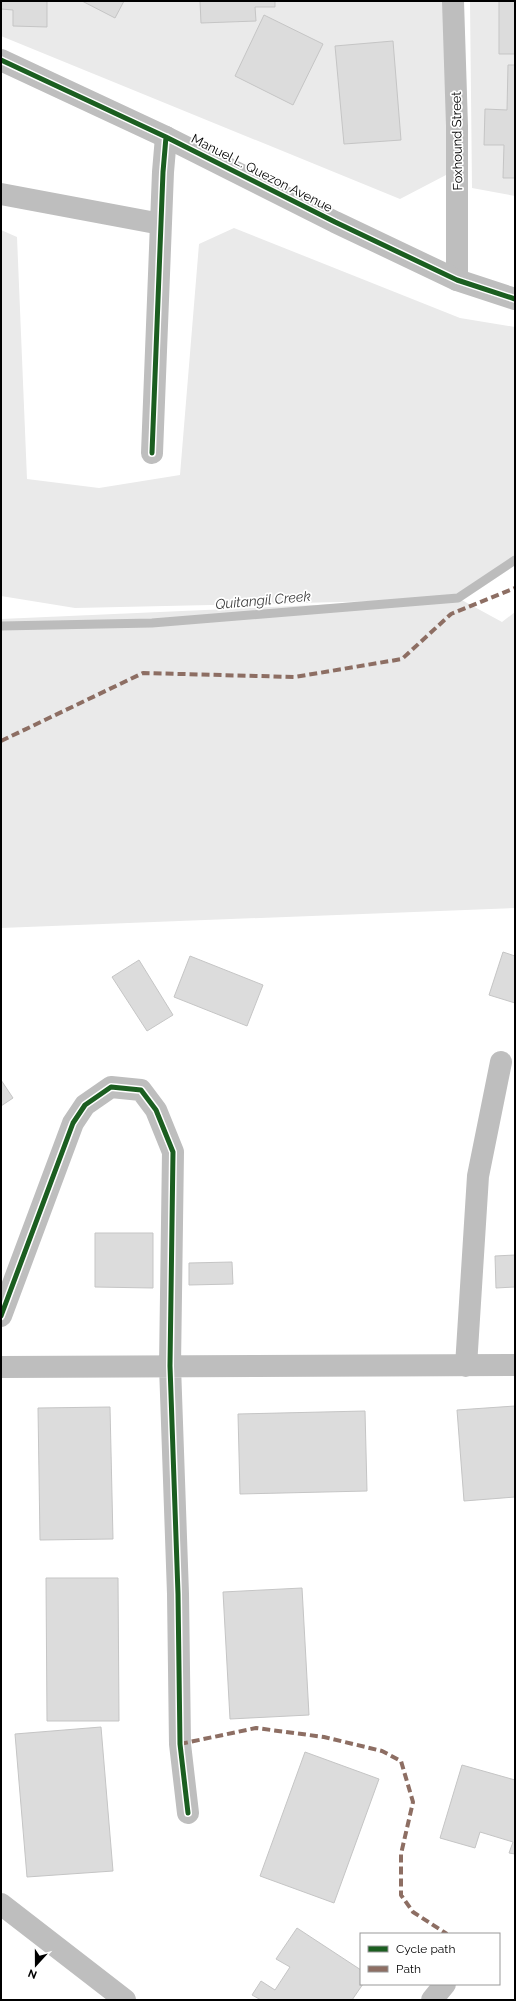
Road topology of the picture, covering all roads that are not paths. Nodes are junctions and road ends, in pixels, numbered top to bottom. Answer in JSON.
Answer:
{"nodes":[{"id":1,"x":453,"y":1,"type":"edge"},
{"id":2,"x":1,"y":60,"type":"edge"},
{"id":3,"x":166,"y":137,"type":"junction"},
{"id":4,"x":1,"y":194,"type":"edge"},
{"id":5,"x":161,"y":224,"type":"junction"},
{"id":6,"x":457,"y":280,"type":"junction"},
{"id":7,"x":515,"y":299,"type":"edge"},
{"id":8,"x":152,"y":452,"type":"dead end"},
{"id":9,"x":501,"y":1062,"type":"dead end"},
{"id":10,"x":1,"y":1316,"type":"edge"},
{"id":11,"x":515,"y":1365,"type":"edge"},
{"id":12,"x":170,"y":1366,"type":"junction"},
{"id":13,"x":466,"y":1366,"type":"junction"},
{"id":14,"x":1,"y":1367,"type":"edge"},
{"id":15,"x":188,"y":1813,"type":"dead end"},
{"id":16,"x":1,"y":1904,"type":"edge"},
{"id":17,"x":444,"y":1985,"type":"edge"},
{"id":18,"x":125,"y":2000,"type":"edge"},
{"id":19,"x":432,"y":2000,"type":"edge"}],
"edges":[{"from":1,"to":6,"type":"street","name":"Foxhound Street"},
{"from":2,"to":3,"type":"street","name":"Manuel L. Quezon Avenue"},
{"from":3,"to":5,"type":"street"},
{"from":3,"to":6,"type":"street","name":"Manuel L. Quezon Avenue"},
{"from":4,"to":5,"type":"street"},
{"from":5,"to":8,"type":"street"},
{"from":6,"to":7,"type":"street","name":"Manuel L. Quezon Avenue"},
{"from":9,"to":13,"type":"street"},
{"from":10,"to":12,"type":"street"},
{"from":11,"to":13,"type":"street"},
{"from":12,"to":13,"type":"street"},
{"from":12,"to":14,"type":"street"},
{"from":12,"to":15,"type":"street"},
{"from":16,"to":18,"type":"street"},
{"from":17,"to":19,"type":"street"}]}
